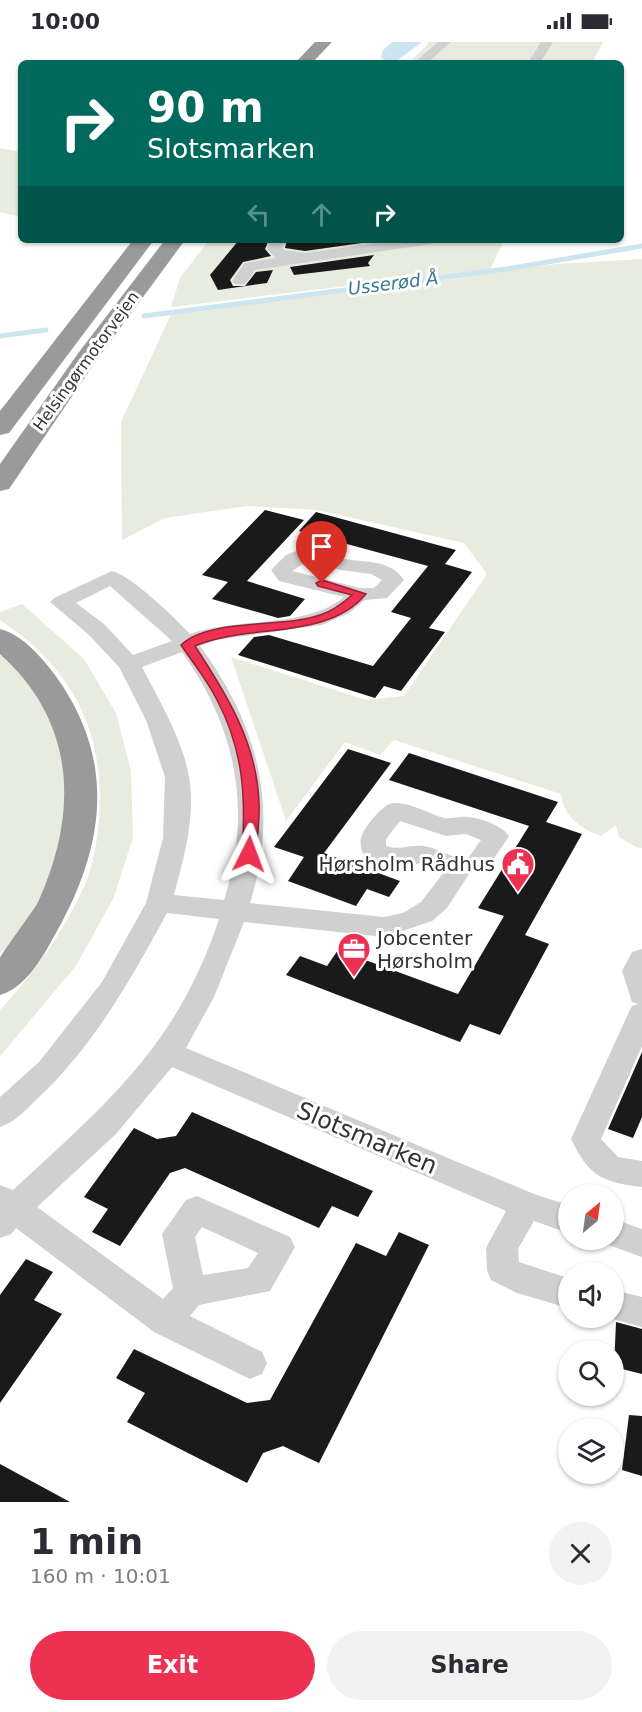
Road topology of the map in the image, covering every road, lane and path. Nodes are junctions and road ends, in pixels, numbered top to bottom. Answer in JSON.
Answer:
{"nodes":[{"id":1,"x":324,"y":42,"type":"edge"},
{"id":2,"x":446,"y":42,"type":"edge"},
{"id":3,"x":542,"y":43,"type":"edge"},
{"id":4,"x":306,"y":60,"type":"edge"},
{"id":5,"x":424,"y":60,"type":"edge"},
{"id":6,"x":535,"y":60,"type":"edge"},
{"id":7,"x":141,"y":243,"type":"edge"},
{"id":8,"x":173,"y":243,"type":"edge"},
{"id":9,"x":276,"y":243,"type":"edge"},
{"id":10,"x":414,"y":243,"type":"edge"},
{"id":11,"x":305,"y":258,"type":"junction"},
{"id":12,"x":259,"y":263,"type":"junction"},
{"id":13,"x":117,"y":272,"type":"junction"},
{"id":14,"x":240,"y":281,"type":"dead end"},
{"id":15,"x":0,"y":404,"type":"edge"},
{"id":16,"x":0,"y":428,"type":"edge"},
{"id":17,"x":0,"y":483,"type":"edge"},
{"id":18,"x":360,"y":594,"type":"dead end"},
{"id":19,"x":0,"y":638,"type":"edge"},
{"id":20,"x":188,"y":645,"type":"junction"},
{"id":21,"x":129,"y":664,"type":"junction"},
{"id":22,"x":460,"y":868,"type":"dead end"},
{"id":23,"x":159,"y":903,"type":"junction"},
{"id":24,"x":235,"y":911,"type":"junction"},
{"id":25,"x":642,"y":959,"type":"edge"},
{"id":26,"x":0,"y":981,"type":"edge"},
{"id":27,"x":642,"y":995,"type":"edge"},
{"id":28,"x":642,"y":1014,"type":"edge"},
{"id":29,"x":167,"y":1053,"type":"junction"},
{"id":30,"x":0,"y":1115,"type":"edge"},
{"id":31,"x":642,"y":1174,"type":"edge"},
{"id":32,"x":526,"y":1205,"type":"junction"},
{"id":33,"x":5,"y":1210,"type":"edge"},
{"id":34,"x":558,"y":1216,"type":"edge"},
{"id":35,"x":624,"y":1237,"type":"edge"},
{"id":36,"x":642,"y":1243,"type":"edge"},
{"id":37,"x":558,"y":1290,"type":"edge"},
{"id":38,"x":189,"y":1292,"type":"dead end"},
{"id":39,"x":624,"y":1308,"type":"edge"},
{"id":40,"x":642,"y":1312,"type":"edge"},
{"id":41,"x":166,"y":1321,"type":"junction"},
{"id":42,"x":250,"y":1363,"type":"dead end"}],
"edges":[{"from":1,"to":4,"type":"highway"},
{"from":2,"to":5,"type":"street"},
{"from":3,"to":6,"type":"street"},
{"from":7,"to":13,"type":"highway","name":"Helsingørmotorvejen"},
{"from":8,"to":17,"type":"highway","name":"Helsingørmotorvejen"},
{"from":9,"to":11,"type":"street"},
{"from":9,"to":12,"type":"street"},
{"from":10,"to":11,"type":"street"},
{"from":11,"to":12,"type":"street"},
{"from":12,"to":14,"type":"street"},
{"from":13,"to":15,"type":"highway"},
{"from":13,"to":16,"type":"highway","name":"Helsingørmotorvejen"},
{"from":18,"to":20,"type":"street"},
{"from":19,"to":26,"type":"highway"},
{"from":20,"to":21,"type":"street"},
{"from":20,"to":21,"type":"street"},
{"from":20,"to":24,"type":"street"},
{"from":21,"to":23,"type":"street"},
{"from":22,"to":24,"type":"street"},
{"from":23,"to":24,"type":"street"},
{"from":23,"to":30,"type":"street"},
{"from":24,"to":29,"type":"street"},
{"from":25,"to":27,"type":"street"},
{"from":28,"to":31,"type":"street"},
{"from":29,"to":32,"type":"street","name":"Slotsmarken"},
{"from":29,"to":33,"type":"street"},
{"from":32,"to":34,"type":"street","name":"Slotsmarken"},
{"from":32,"to":37,"type":"street"},
{"from":33,"to":41,"type":"street"},
{"from":35,"to":36,"type":"street"},
{"from":38,"to":41,"type":"street"},
{"from":39,"to":40,"type":"street"},
{"from":41,"to":42,"type":"street"}]}
